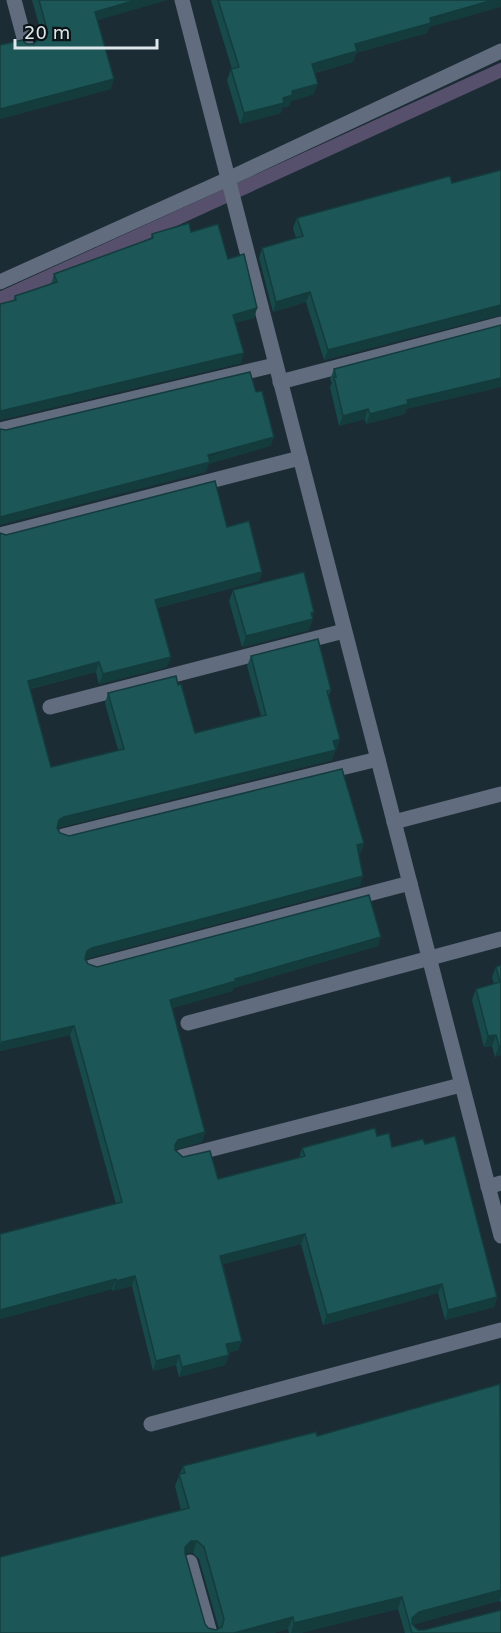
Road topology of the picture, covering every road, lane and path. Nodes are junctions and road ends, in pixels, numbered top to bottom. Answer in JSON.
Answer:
{"nodes":[{"id":1,"x":14,"y":0,"type":"edge"},
{"id":2,"x":182,"y":0,"type":"edge"},
{"id":3,"x":26,"y":45,"type":"edge"},
{"id":4,"x":501,"y":51,"type":"edge"},
{"id":5,"x":228,"y":179,"type":"junction"},
{"id":6,"x":0,"y":282,"type":"edge"},
{"id":7,"x":501,"y":324,"type":"edge"},
{"id":8,"x":275,"y":365,"type":"junction"},
{"id":9,"x":280,"y":382,"type":"junction"},
{"id":10,"x":0,"y":430,"type":"edge"},
{"id":11,"x":300,"y":458,"type":"junction"},
{"id":12,"x":0,"y":535,"type":"edge"},
{"id":13,"x":344,"y":631,"type":"junction"},
{"id":14,"x":50,"y":707,"type":"dead end"},
{"id":15,"x":378,"y":759,"type":"junction"},
{"id":16,"x":501,"y":794,"type":"edge"},
{"id":17,"x":393,"y":822,"type":"junction"},
{"id":18,"x":63,"y":836,"type":"edge"},
{"id":19,"x":410,"y":883,"type":"junction"},
{"id":20,"x":501,"y":939,"type":"edge"},
{"id":21,"x":429,"y":958,"type":"junction"},
{"id":22,"x":91,"y":967,"type":"edge"},
{"id":23,"x":188,"y":1023,"type":"dead end"},
{"id":24,"x":461,"y":1085,"type":"junction"},
{"id":25,"x":181,"y":1158,"type":"edge"},
{"id":26,"x":495,"y":1185,"type":"edge"},
{"id":27,"x":501,"y":1236,"type":"edge"},
{"id":28,"x":501,"y":1330,"type":"edge"},
{"id":29,"x":151,"y":1424,"type":"dead end"},
{"id":30,"x":190,"y":1562,"type":"edge"},
{"id":31,"x":210,"y":1633,"type":"edge"}],
"edges":[{"from":1,"to":3,"type":"street"},
{"from":2,"to":5,"type":"street"},
{"from":4,"to":5,"type":"street"},
{"from":5,"to":6,"type":"street"},
{"from":5,"to":8,"type":"street"},
{"from":7,"to":9,"type":"street"},
{"from":8,"to":9,"type":"street"},
{"from":8,"to":10,"type":"street"},
{"from":9,"to":11,"type":"street"},
{"from":11,"to":12,"type":"street"},
{"from":11,"to":13,"type":"street"},
{"from":13,"to":14,"type":"street"},
{"from":13,"to":15,"type":"street"},
{"from":15,"to":17,"type":"street"},
{"from":15,"to":18,"type":"street"},
{"from":16,"to":17,"type":"street"},
{"from":17,"to":19,"type":"street"},
{"from":19,"to":21,"type":"street"},
{"from":19,"to":22,"type":"street"},
{"from":20,"to":21,"type":"street"},
{"from":21,"to":23,"type":"street"},
{"from":21,"to":24,"type":"street"},
{"from":24,"to":25,"type":"street"},
{"from":24,"to":26,"type":"street"},
{"from":26,"to":27,"type":"street"},
{"from":28,"to":29,"type":"street"},
{"from":30,"to":31,"type":"street"}]}
